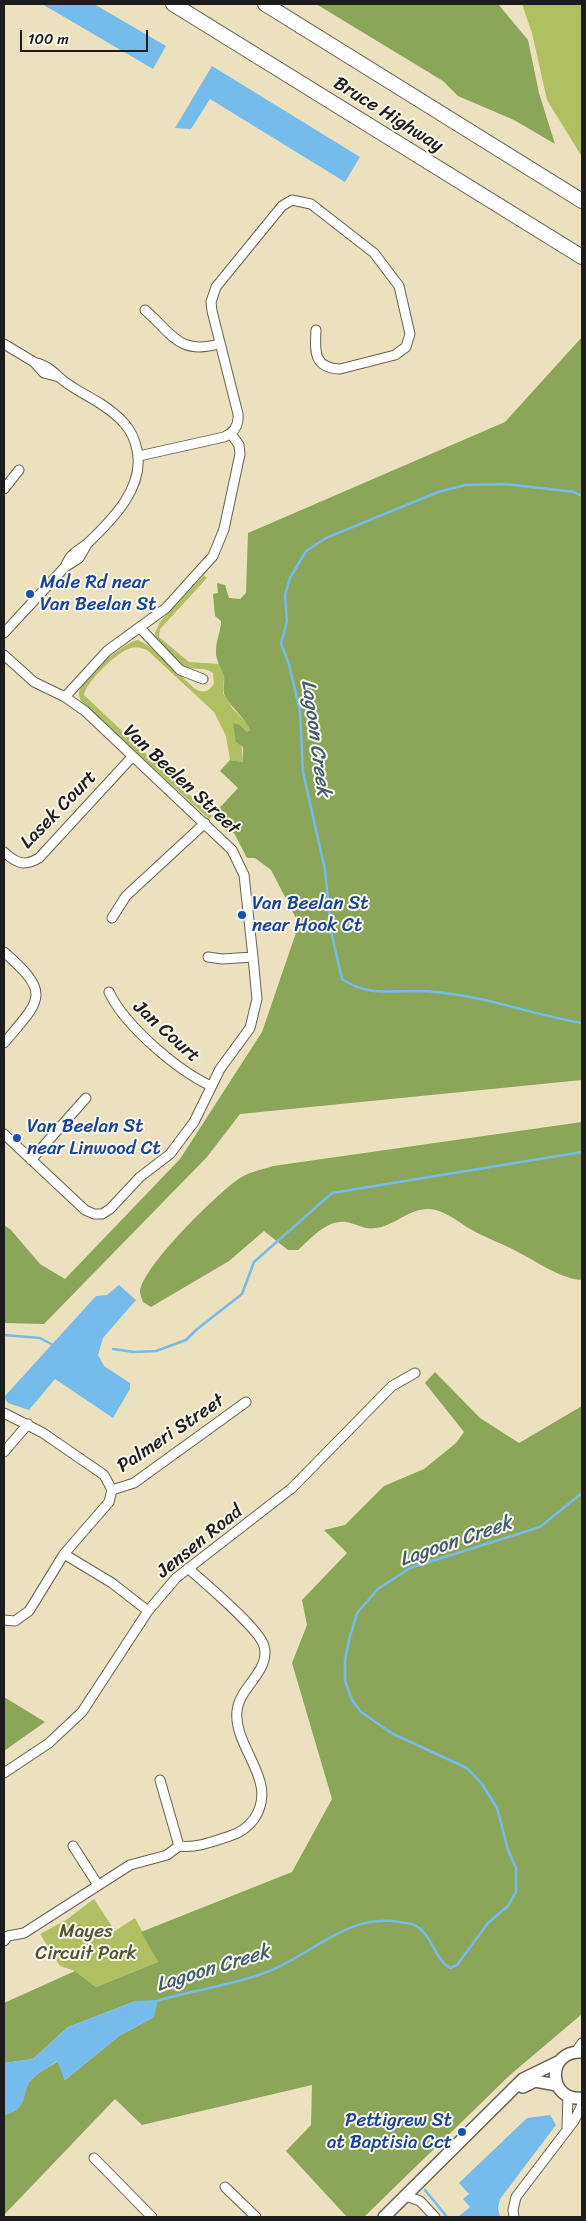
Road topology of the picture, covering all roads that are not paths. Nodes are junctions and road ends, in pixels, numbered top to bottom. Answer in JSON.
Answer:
{"nodes":[{"id":1,"x":173,"y":4,"type":"edge"},
{"id":2,"x":265,"y":4,"type":"edge"},
{"id":3,"x":582,"y":201,"type":"edge"},
{"id":4,"x":582,"y":257,"type":"edge"},
{"id":5,"x":145,"y":310,"type":"dead end"},
{"id":6,"x":316,"y":330,"type":"dead end"},
{"id":7,"x":4,"y":344,"type":"edge"},
{"id":8,"x":219,"y":344,"type":"junction"},
{"id":9,"x":231,"y":434,"type":"junction"},
{"id":10,"x":139,"y":456,"type":"junction"},
{"id":11,"x":19,"y":470,"type":"dead end"},
{"id":12,"x":4,"y":489,"type":"edge"},
{"id":13,"x":140,"y":628,"type":"junction"},
{"id":14,"x":4,"y":634,"type":"edge"},
{"id":15,"x":4,"y":655,"type":"edge"},
{"id":16,"x":203,"y":679,"type":"dead end"},
{"id":17,"x":65,"y":697,"type":"junction"},
{"id":18,"x":132,"y":756,"type":"junction"},
{"id":19,"x":205,"y":823,"type":"junction"},
{"id":20,"x":4,"y":852,"type":"edge"},
{"id":21,"x":112,"y":918,"type":"dead end"},
{"id":22,"x":4,"y":952,"type":"edge"},
{"id":23,"x":208,"y":957,"type":"dead end"},
{"id":24,"x":253,"y":957,"type":"junction"},
{"id":25,"x":109,"y":992,"type":"dead end"},
{"id":26,"x":4,"y":1043,"type":"edge"},
{"id":27,"x":211,"y":1086,"type":"junction"},
{"id":28,"x":86,"y":1098,"type":"dead end"},
{"id":29,"x":4,"y":1134,"type":"edge"},
{"id":30,"x":32,"y":1160,"type":"junction"},
{"id":31,"x":415,"y":1373,"type":"dead end"},
{"id":32,"x":246,"y":1402,"type":"dead end"},
{"id":33,"x":4,"y":1413,"type":"edge"},
{"id":34,"x":28,"y":1424,"type":"junction"},
{"id":35,"x":4,"y":1452,"type":"edge"},
{"id":36,"x":112,"y":1490,"type":"junction"},
{"id":37,"x":64,"y":1554,"type":"junction"},
{"id":38,"x":188,"y":1568,"type":"junction"},
{"id":39,"x":148,"y":1611,"type":"junction"},
{"id":40,"x":4,"y":1620,"type":"edge"},
{"id":41,"x":4,"y":1773,"type":"edge"},
{"id":42,"x":160,"y":1780,"type":"dead end"},
{"id":43,"x":73,"y":1846,"type":"dead end"},
{"id":44,"x":178,"y":1846,"type":"junction"},
{"id":45,"x":98,"y":1885,"type":"junction"},
{"id":46,"x":5,"y":1935,"type":"edge"},
{"id":47,"x":580,"y":2049,"type":"edge"},
{"id":48,"x":558,"y":2062,"type":"junction"},
{"id":49,"x":557,"y":2085,"type":"junction"},
{"id":50,"x":514,"y":2090,"type":"junction"},
{"id":51,"x":568,"y":2096,"type":"junction"},
{"id":52,"x":582,"y":2098,"type":"edge"},
{"id":53,"x":582,"y":2105,"type":"edge"},
{"id":54,"x":567,"y":2127,"type":"junction"},
{"id":55,"x":94,"y":2158,"type":"dead end"},
{"id":56,"x":225,"y":2187,"type":"dead end"},
{"id":57,"x":406,"y":2196,"type":"junction"},
{"id":58,"x":152,"y":2217,"type":"edge"},
{"id":59,"x":256,"y":2217,"type":"edge"},
{"id":60,"x":384,"y":2217,"type":"edge"},
{"id":61,"x":435,"y":2217,"type":"edge"},
{"id":62,"x":514,"y":2217,"type":"edge"}],
"edges":[{"from":1,"to":4,"type":"highway","name":"Bruce Highway"},
{"from":2,"to":3,"type":"highway","name":"Bruce Highway"},
{"from":5,"to":8,"type":"street"},
{"from":6,"to":8,"type":"street"},
{"from":7,"to":10,"type":"street"},
{"from":8,"to":9,"type":"street"},
{"from":9,"to":10,"type":"street"},
{"from":9,"to":13,"type":"street"},
{"from":10,"to":14,"type":"street"},
{"from":11,"to":12,"type":"street"},
{"from":13,"to":16,"type":"street"},
{"from":13,"to":17,"type":"street"},
{"from":15,"to":17,"type":"street","name":"Van Beelen Street"},
{"from":17,"to":18,"type":"street","name":"Van Beelen Street"},
{"from":18,"to":19,"type":"street","name":"Van Beelen Street"},
{"from":18,"to":20,"type":"street","name":"Lasek Court"},
{"from":19,"to":21,"type":"street"},
{"from":19,"to":24,"type":"street","name":"Van Beelen Street"},
{"from":22,"to":26,"type":"street"},
{"from":23,"to":24,"type":"street"},
{"from":24,"to":27,"type":"street","name":"Van Beelen Street"},
{"from":25,"to":27,"type":"street","name":"Jan Court"},
{"from":27,"to":30,"type":"street","name":"Van Beelen Street"},
{"from":28,"to":30,"type":"street"},
{"from":29,"to":30,"type":"street","name":"Van Beelen Street"},
{"from":31,"to":38,"type":"street","name":"Jensen Road"},
{"from":32,"to":36,"type":"street","name":"Palmeri Street"},
{"from":33,"to":34,"type":"street"},
{"from":34,"to":35,"type":"street"},
{"from":34,"to":36,"type":"street"},
{"from":36,"to":37,"type":"street"},
{"from":37,"to":39,"type":"street"},
{"from":37,"to":40,"type":"street"},
{"from":38,"to":39,"type":"street","name":"Jensen Road"},
{"from":38,"to":44,"type":"street"},
{"from":39,"to":41,"type":"street","name":"Jensen Road"},
{"from":42,"to":44,"type":"street"},
{"from":43,"to":45,"type":"street"},
{"from":44,"to":45,"type":"street"},
{"from":45,"to":46,"type":"street"},
{"from":47,"to":48,"type":"main road"},
{"from":48,"to":49,"type":"main road"},
{"from":48,"to":50,"type":"main road"},
{"from":49,"to":50,"type":"main road"},
{"from":49,"to":51,"type":"main road"},
{"from":50,"to":57,"type":"main road"},
{"from":51,"to":52,"type":"main road"},
{"from":51,"to":54,"type":"street"},
{"from":53,"to":54,"type":"street"},
{"from":54,"to":62,"type":"street"},
{"from":55,"to":58,"type":"street"},
{"from":56,"to":59,"type":"street"},
{"from":57,"to":60,"type":"main road"},
{"from":57,"to":61,"type":"street"}]}
